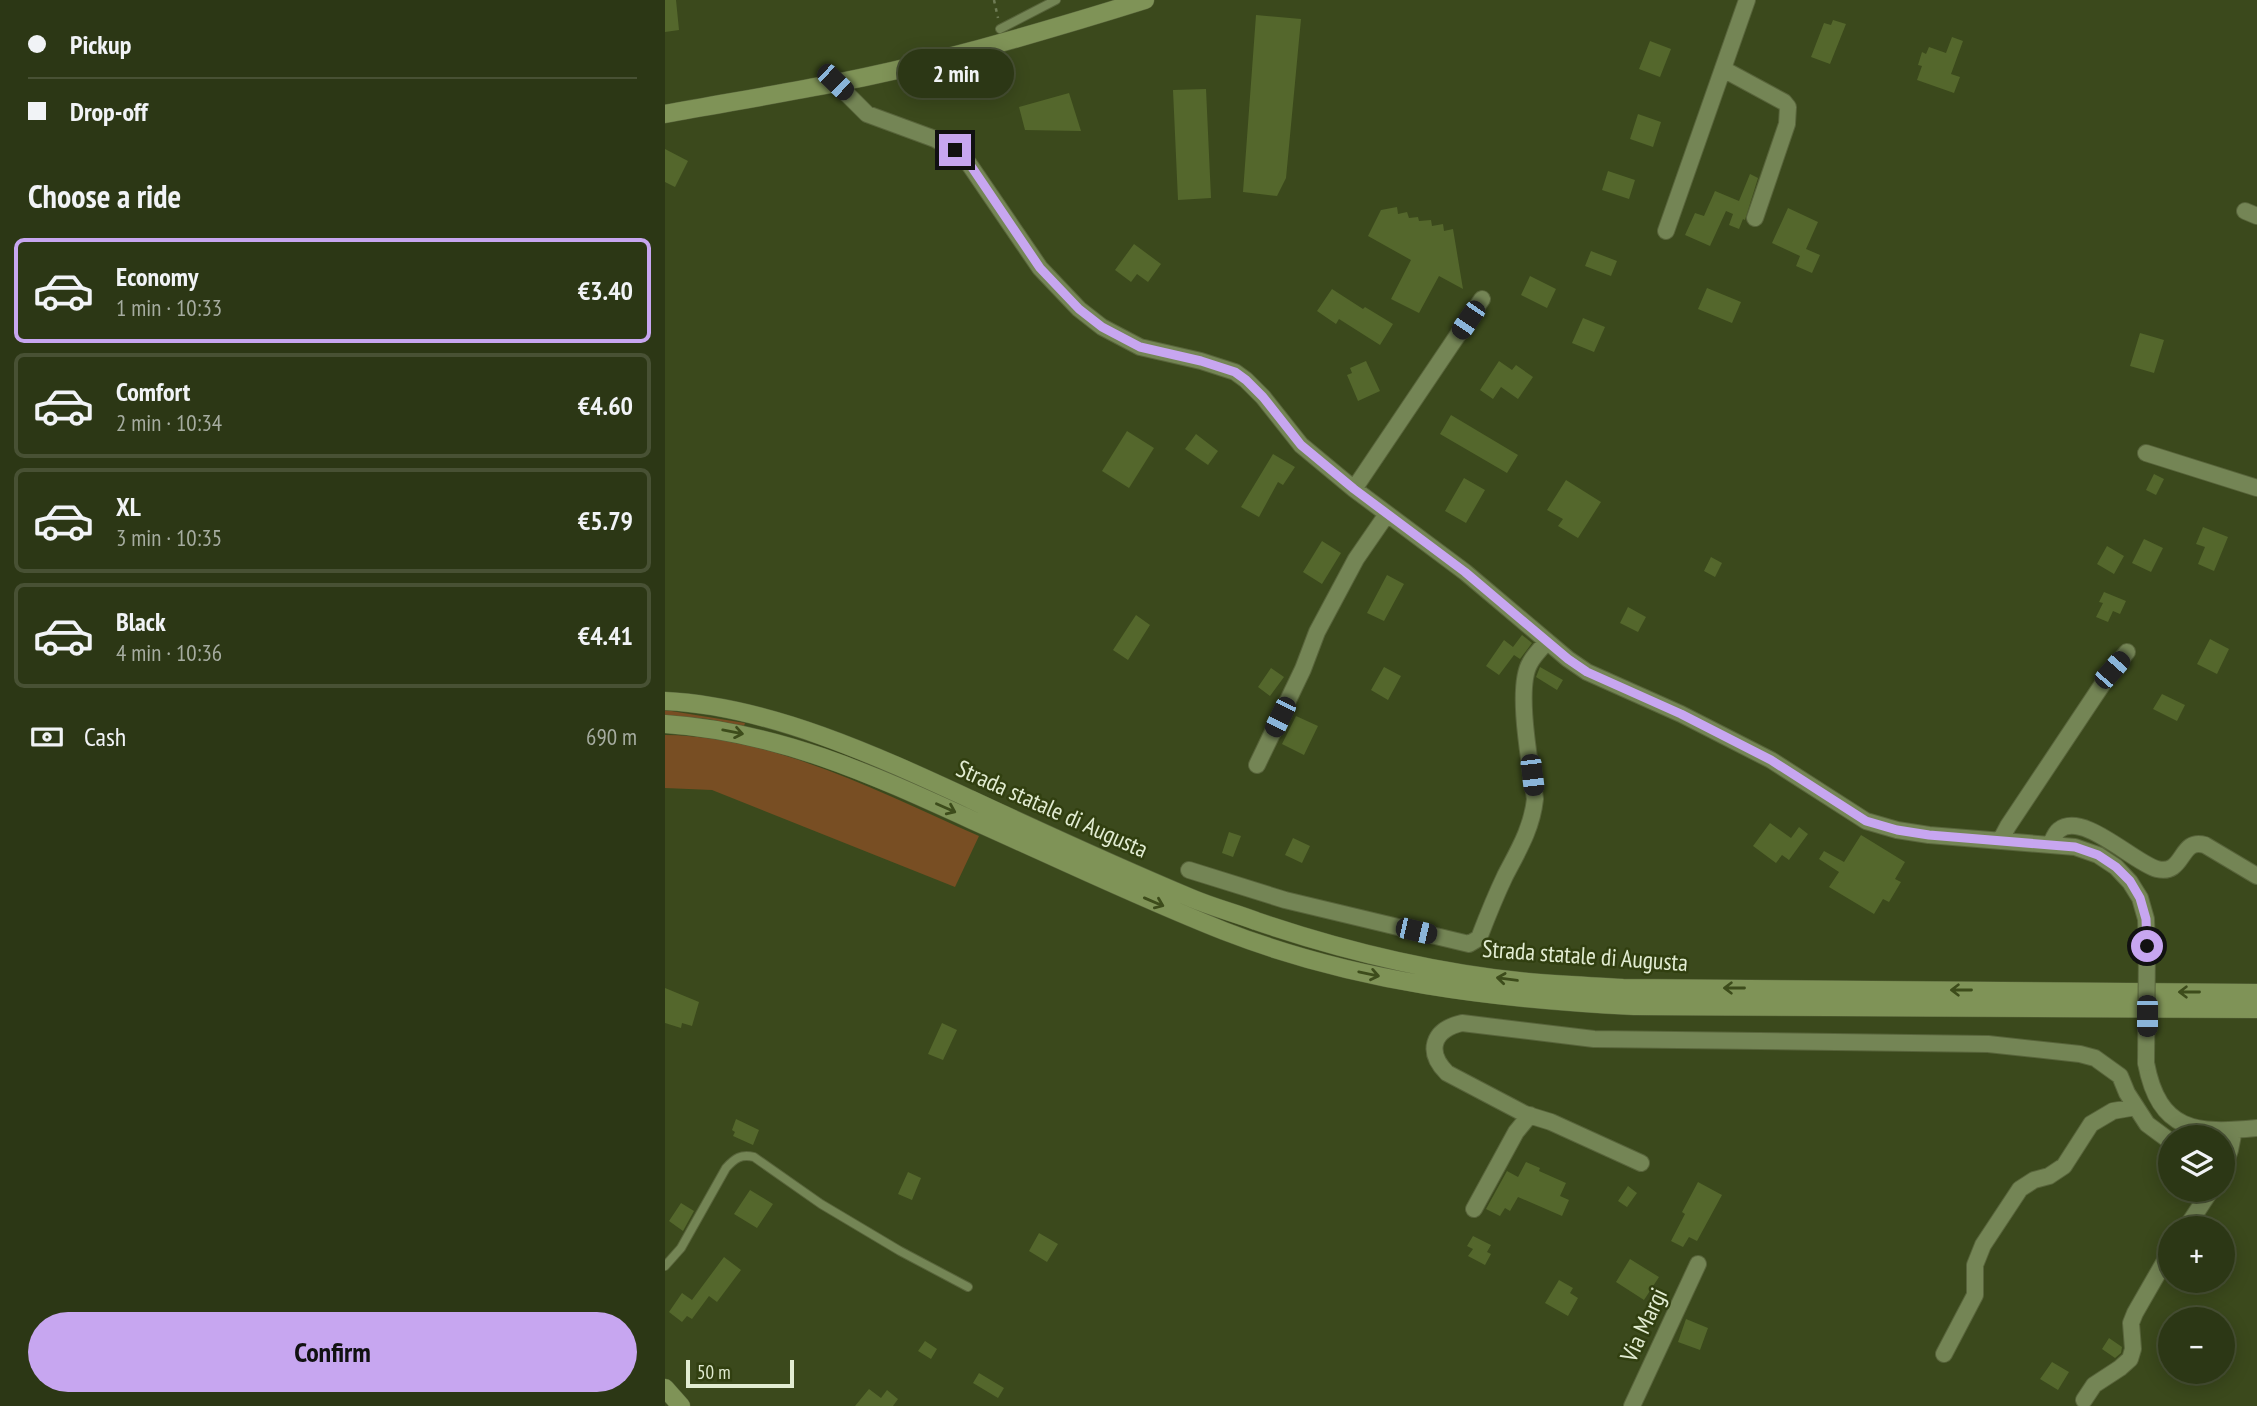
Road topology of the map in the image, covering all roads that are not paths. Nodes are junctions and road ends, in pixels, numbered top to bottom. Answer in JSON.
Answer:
{"nodes":[{"id":1,"x":1056,"y":0,"type":"edge"},
{"id":2,"x":1145,"y":0,"type":"edge"},
{"id":3,"x":1747,"y":0,"type":"edge"},
{"id":4,"x":1000,"y":31,"type":"junction"},
{"id":5,"x":1723,"y":69,"type":"junction"},
{"id":6,"x":835,"y":82,"type":"junction"},
{"id":7,"x":665,"y":114,"type":"edge"},
{"id":8,"x":1755,"y":218,"type":"dead end"},
{"id":9,"x":1667,"y":231,"type":"dead end"},
{"id":10,"x":1482,"y":299,"type":"dead end"},
{"id":11,"x":2146,"y":453,"type":"dead end"},
{"id":12,"x":2257,"y":488,"type":"edge"},
{"id":13,"x":1354,"y":489,"type":"junction"},
{"id":14,"x":1388,"y":514,"type":"junction"},
{"id":15,"x":1547,"y":641,"type":"junction"},
{"id":16,"x":2127,"y":652,"type":"dead end"},
{"id":17,"x":665,"y":701,"type":"edge"},
{"id":18,"x":665,"y":724,"type":"edge"},
{"id":19,"x":1257,"y":765,"type":"dead end"},
{"id":20,"x":2000,"y":841,"type":"junction"},
{"id":21,"x":2051,"y":844,"type":"junction"},
{"id":22,"x":1189,"y":870,"type":"dead end"},
{"id":23,"x":2257,"y":876,"type":"edge"},
{"id":24,"x":2257,"y":993,"type":"edge"},
{"id":25,"x":2257,"y":1009,"type":"edge"},
{"id":26,"x":2136,"y":1107,"type":"junction"},
{"id":27,"x":1530,"y":1115,"type":"junction"},
{"id":28,"x":2188,"y":1125,"type":"edge"},
{"id":29,"x":2257,"y":1128,"type":"edge"},
{"id":30,"x":2235,"y":1130,"type":"edge"},
{"id":31,"x":2158,"y":1132,"type":"edge"},
{"id":32,"x":1641,"y":1163,"type":"dead end"},
{"id":33,"x":1474,"y":1209,"type":"dead end"},
{"id":34,"x":1697,"y":1264,"type":"dead end"},
{"id":35,"x":665,"y":1266,"type":"edge"},
{"id":36,"x":2158,"y":1273,"type":"edge"},
{"id":37,"x":968,"y":1287,"type":"dead end"},
{"id":38,"x":1944,"y":1353,"type":"dead end"},
{"id":39,"x":665,"y":1388,"type":"edge"},
{"id":40,"x":2084,"y":1399,"type":"dead end"},
{"id":41,"x":681,"y":1406,"type":"edge"},
{"id":42,"x":1632,"y":1406,"type":"edge"}],
"edges":[{"from":1,"to":4,"type":"lane"},
{"from":2,"to":4,"type":"main road"},
{"from":3,"to":5,"type":"street"},
{"from":4,"to":6,"type":"main road"},
{"from":5,"to":8,"type":"street"},
{"from":5,"to":9,"type":"street"},
{"from":6,"to":7,"type":"main road"},
{"from":6,"to":13,"type":"street"},
{"from":10,"to":13,"type":"street"},
{"from":11,"to":12,"type":"street"},
{"from":13,"to":14,"type":"street"},
{"from":14,"to":15,"type":"street"},
{"from":14,"to":19,"type":"street"},
{"from":15,"to":20,"type":"street"},
{"from":15,"to":22,"type":"street"},
{"from":16,"to":20,"type":"street"},
{"from":24,"to":17,"type":"main road","name":"Strada statale di Augusta","one_way":true},
{"from":18,"to":25,"type":"main road","name":"Strada statale di Augusta","one_way":true},
{"from":20,"to":21,"type":"street"},
{"from":21,"to":23,"type":"street"},
{"from":21,"to":28,"type":"street","bridge":true},
{"from":26,"to":27,"type":"street"},
{"from":26,"to":31,"type":"street"},
{"from":26,"to":38,"type":"street"},
{"from":27,"to":32,"type":"street"},
{"from":27,"to":33,"type":"street"},
{"from":29,"to":30,"type":"street"},
{"from":34,"to":42,"type":"street","name":"Via Margi"},
{"from":35,"to":37,"type":"lane"},
{"from":36,"to":40,"type":"street"},
{"from":39,"to":41,"type":"main road"}]}
